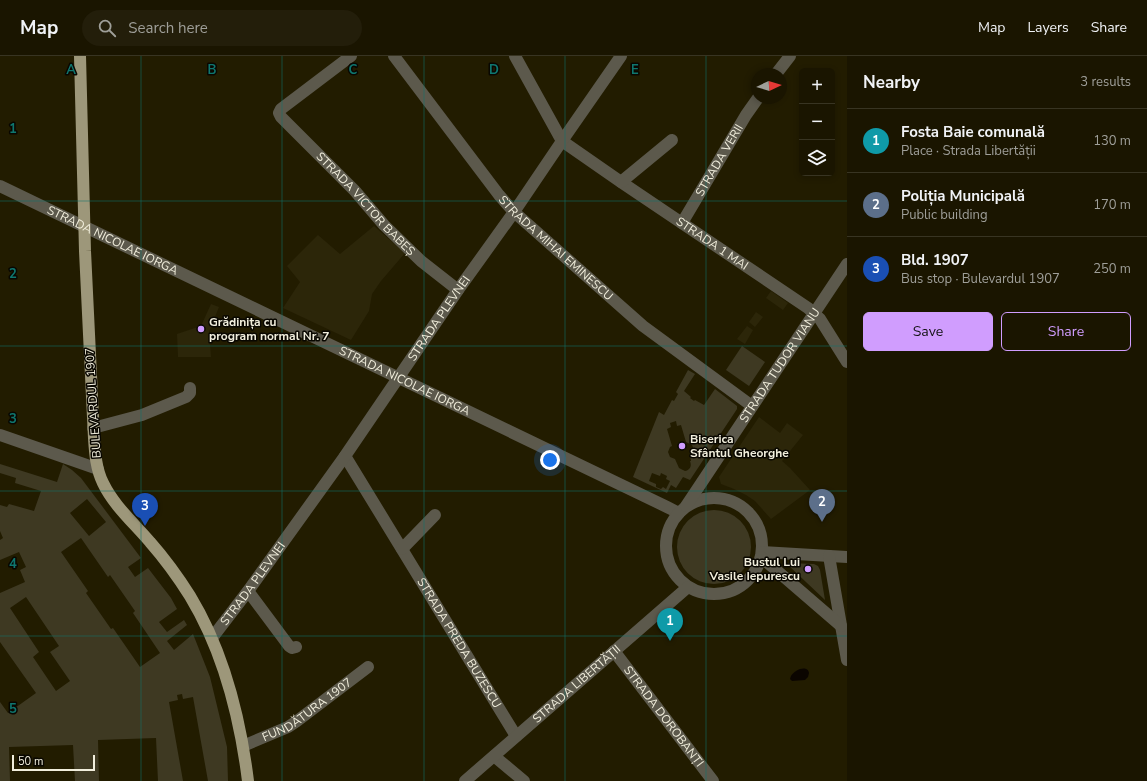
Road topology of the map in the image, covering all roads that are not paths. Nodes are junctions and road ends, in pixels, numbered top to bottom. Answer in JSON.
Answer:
{"nodes":[{"id":1,"x":80,"y":56,"type":"edge"},
{"id":2,"x":351,"y":56,"type":"edge"},
{"id":3,"x":394,"y":56,"type":"edge"},
{"id":4,"x":515,"y":56,"type":"edge"},
{"id":5,"x":621,"y":56,"type":"edge"},
{"id":6,"x":790,"y":56,"type":"edge"},
{"id":7,"x":781,"y":68,"type":"edge"},
{"id":8,"x":754,"y":104,"type":"edge"},
{"id":9,"x":672,"y":140,"type":"dead end"},
{"id":10,"x":562,"y":141,"type":"junction"},
{"id":11,"x":621,"y":182,"type":"junction"},
{"id":12,"x":0,"y":186,"type":"edge"},
{"id":13,"x":514,"y":212,"type":"junction"},
{"id":14,"x":682,"y":223,"type":"junction"},
{"id":15,"x":85,"y":227,"type":"junction"},
{"id":16,"x":847,"y":264,"type":"edge"},
{"id":17,"x":458,"y":290,"type":"junction"},
{"id":18,"x":814,"y":313,"type":"junction"},
{"id":19,"x":847,"y":362,"type":"edge"},
{"id":20,"x":399,"y":378,"type":"junction"},
{"id":21,"x":190,"y":388,"type":"dead end"},
{"id":22,"x":752,"y":406,"type":"junction"},
{"id":23,"x":93,"y":428,"type":"junction"},
{"id":24,"x":0,"y":435,"type":"edge"},
{"id":25,"x":345,"y":456,"type":"junction"},
{"id":26,"x":98,"y":469,"type":"junction"},
{"id":27,"x":682,"y":510,"type":"junction"},
{"id":28,"x":435,"y":515,"type":"dead end"},
{"id":29,"x":402,"y":549,"type":"junction"},
{"id":30,"x":762,"y":554,"type":"junction"},
{"id":31,"x":829,"y":556,"type":"junction"},
{"id":32,"x":847,"y":557,"type":"edge"},
{"id":33,"x":688,"y":587,"type":"junction"},
{"id":34,"x":248,"y":591,"type":"junction"},
{"id":35,"x":841,"y":626,"type":"junction"},
{"id":36,"x":212,"y":638,"type":"junction"},
{"id":37,"x":296,"y":647,"type":"dead end"},
{"id":38,"x":614,"y":651,"type":"junction"},
{"id":39,"x":847,"y":660,"type":"edge"},
{"id":40,"x":368,"y":667,"type":"dead end"},
{"id":41,"x":516,"y":736,"type":"junction"},
{"id":42,"x":243,"y":746,"type":"junction"},
{"id":43,"x":494,"y":756,"type":"junction"},
{"id":44,"x":248,"y":781,"type":"edge"},
{"id":45,"x":465,"y":781,"type":"edge"},
{"id":46,"x":524,"y":781,"type":"edge"},
{"id":47,"x":713,"y":781,"type":"edge"}],
"edges":[{"from":1,"to":15,"type":"main road","name":"BULEVARDUL 1907"},
{"from":2,"to":17,"type":"street","name":"STRADA VICTOR BABEȘ"},
{"from":3,"to":13,"type":"street","name":"STRADA MIHAI EMINESCU"},
{"from":4,"to":10,"type":"street"},
{"from":5,"to":10,"type":"street","name":"STRADA PLEVNEI"},
{"from":6,"to":7,"type":"street"},
{"from":8,"to":14,"type":"street","name":"STRADA VERII"},
{"from":9,"to":11,"type":"street"},
{"from":10,"to":11,"type":"street","name":"STRADA 1 MAI"},
{"from":10,"to":13,"type":"street","name":"STRADA PLEVNEI"},
{"from":11,"to":14,"type":"street","name":"STRADA 1 MAI"},
{"from":12,"to":15,"type":"street","name":"STRADA NICOLAE IORGA"},
{"from":13,"to":17,"type":"street","name":"STRADA PLEVNEI"},
{"from":13,"to":22,"type":"street","name":"STRADA MIHAI EMINESCU"},
{"from":14,"to":18,"type":"street","name":"STRADA 1 MAI"},
{"from":15,"to":20,"type":"street","name":"STRADA NICOLAE IORGA"},
{"from":15,"to":23,"type":"main road","name":"BULEVARDUL 1907"},
{"from":16,"to":18,"type":"street","name":"STRADA TUDOR VIANU"},
{"from":17,"to":20,"type":"street","name":"STRADA PLEVNEI"},
{"from":18,"to":19,"type":"street","name":"STRADA 1 MAI"},
{"from":18,"to":22,"type":"street","name":"STRADA TUDOR VIANU"},
{"from":20,"to":25,"type":"street","name":"STRADA PLEVNEI"},
{"from":20,"to":27,"type":"street","name":"STRADA NICOLAE IORGA"},
{"from":21,"to":23,"type":"street"},
{"from":22,"to":27,"type":"street","name":"STRADA TUDOR VIANU"},
{"from":23,"to":26,"type":"main road","name":"BULEVARDUL 1907"},
{"from":24,"to":26,"type":"street"},
{"from":25,"to":29,"type":"street","name":"STRADA PREDA BUZESCU"},
{"from":25,"to":34,"type":"street","name":"STRADA PLEVNEI"},
{"from":26,"to":36,"type":"main road","name":"BULEVARDUL 1907"},
{"from":27,"to":30,"type":"street"},
{"from":27,"to":33,"type":"street"},
{"from":28,"to":29,"type":"street"},
{"from":29,"to":41,"type":"street","name":"STRADA PREDA BUZESCU"},
{"from":30,"to":31,"type":"street"},
{"from":30,"to":33,"type":"street"},
{"from":30,"to":35,"type":"street"},
{"from":31,"to":32,"type":"street"},
{"from":31,"to":35,"type":"street"},
{"from":33,"to":38,"type":"street","name":"STRADA LIBERTĂȚII"},
{"from":34,"to":36,"type":"street","name":"STRADA PLEVNEI"},
{"from":34,"to":37,"type":"street"},
{"from":35,"to":39,"type":"street"},
{"from":36,"to":42,"type":"main road","name":"BULEVARDUL 1907"},
{"from":38,"to":41,"type":"street","name":"STRADA LIBERTĂȚII"},
{"from":38,"to":47,"type":"street","name":"STRADA DOROBANȚI"},
{"from":40,"to":42,"type":"street","name":"FUNDĂTURA 1907"},
{"from":41,"to":43,"type":"street","name":"STRADA LIBERTĂȚII"},
{"from":42,"to":44,"type":"main road","name":"BULEVARDUL 1907"},
{"from":43,"to":45,"type":"street","name":"STRADA LIBERTĂȚII"},
{"from":43,"to":46,"type":"street"}]}
